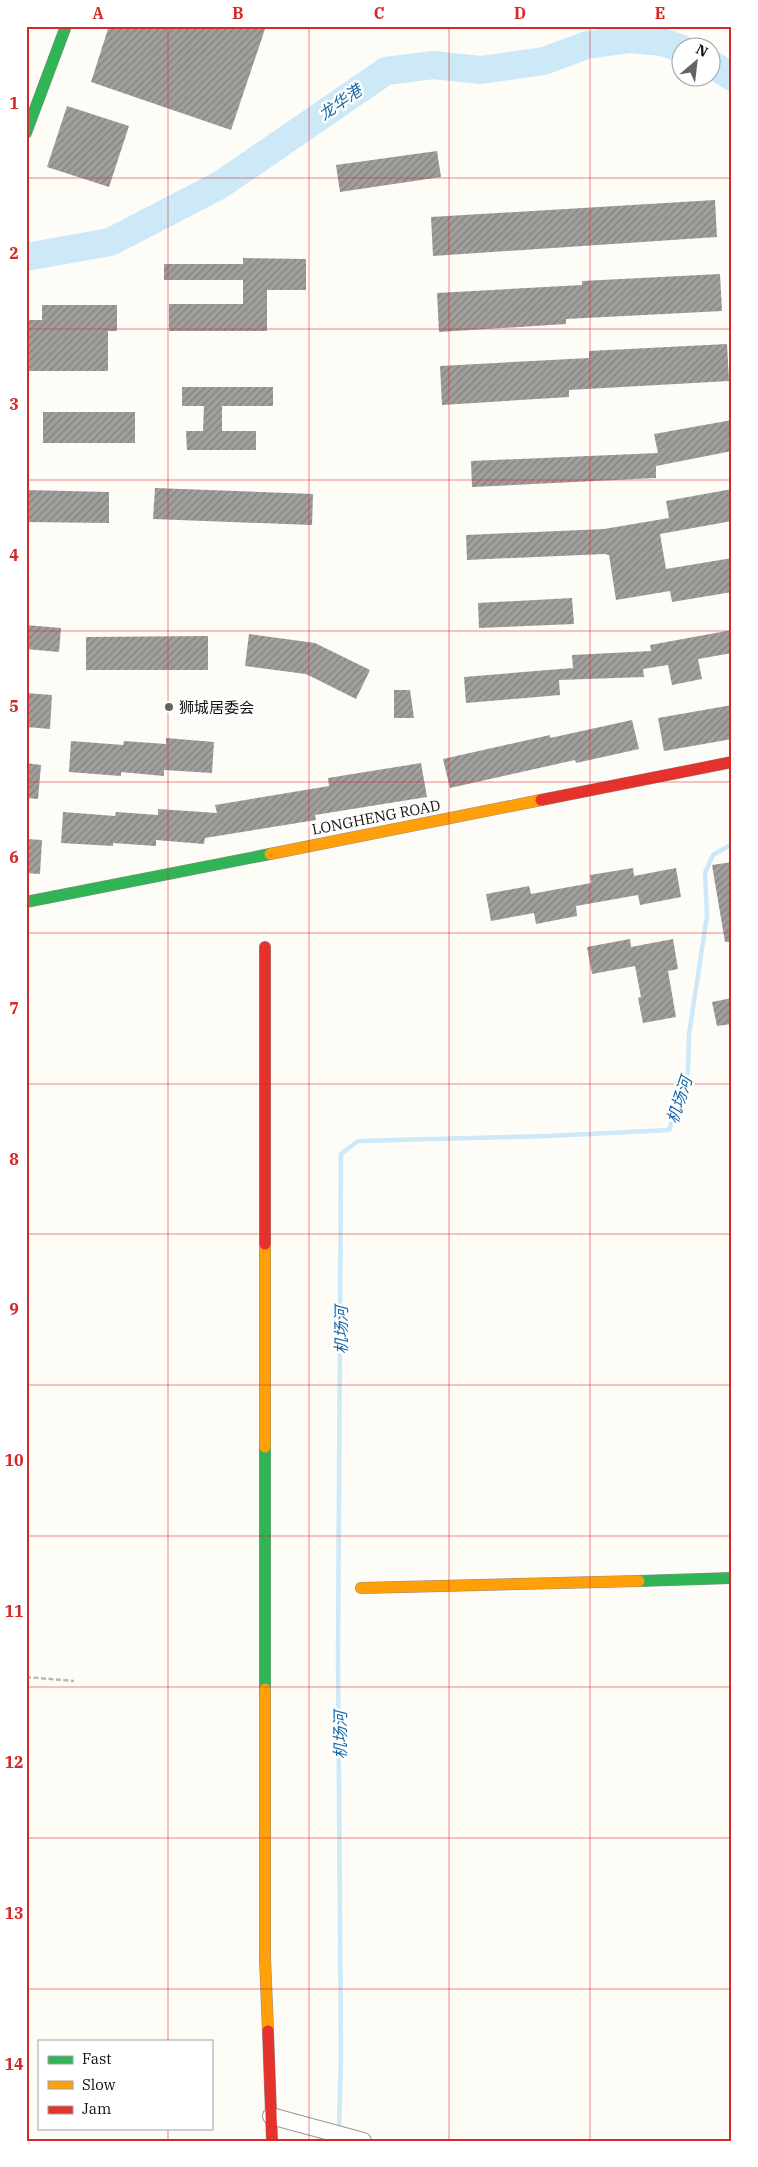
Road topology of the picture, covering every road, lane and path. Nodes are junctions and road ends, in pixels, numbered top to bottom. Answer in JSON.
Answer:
{"nodes":[{"id":1,"x":66,"y":26,"type":"edge"},
{"id":2,"x":26,"y":133,"type":"edge"},
{"id":3,"x":732,"y":762,"type":"edge"},
{"id":4,"x":26,"y":902,"type":"edge"},
{"id":5,"x":265,"y":948,"type":"dead end"},
{"id":6,"x":732,"y":1578,"type":"edge"},
{"id":7,"x":361,"y":1588,"type":"dead end"},
{"id":8,"x":26,"y":1677,"type":"edge"},
{"id":9,"x":74,"y":1681,"type":"dead end"},
{"id":10,"x":271,"y":2116,"type":"junction"},
{"id":11,"x":272,"y":2141,"type":"edge"},
{"id":12,"x":363,"y":2141,"type":"edge"}],
"edges":[{"from":1,"to":2,"type":"street"},
{"from":3,"to":4,"type":"street","name":"LONGHENG ROAD"},
{"from":5,"to":10,"type":"street"},
{"from":6,"to":7,"type":"street"},
{"from":8,"to":9,"type":"path"},
{"from":10,"to":11,"type":"street"},
{"from":10,"to":12,"type":"street"}]}
